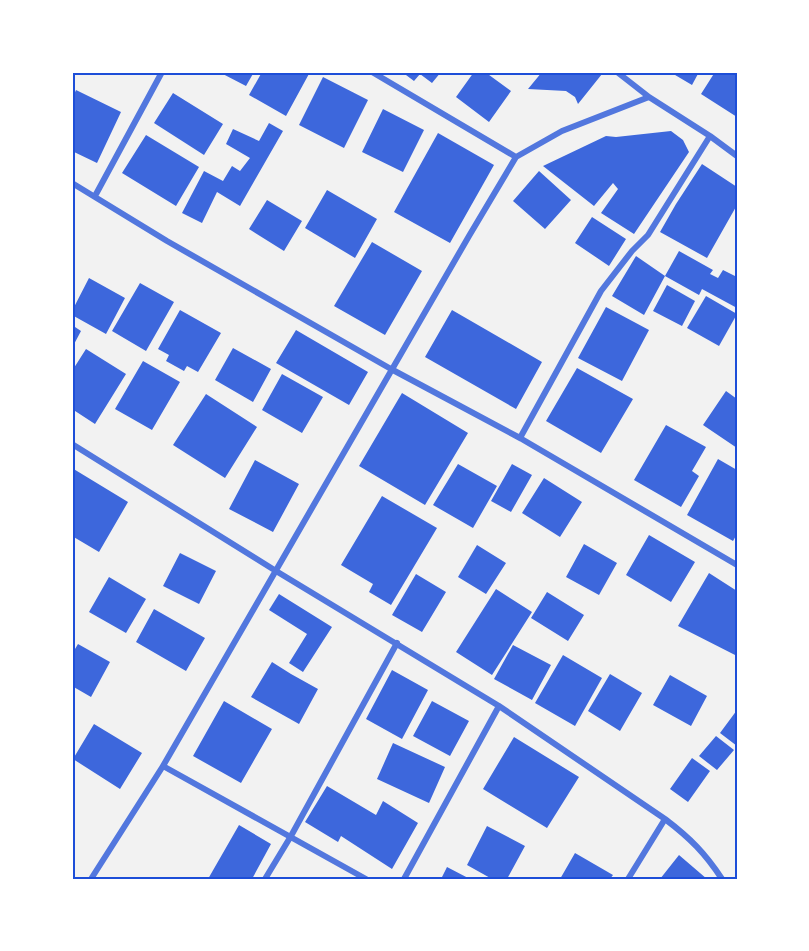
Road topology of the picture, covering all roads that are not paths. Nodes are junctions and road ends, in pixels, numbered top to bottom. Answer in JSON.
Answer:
{"nodes":[{"id":1,"x":162,"y":72,"type":"edge"},
{"id":2,"x":372,"y":72,"type":"edge"},
{"id":3,"x":617,"y":72,"type":"edge"},
{"id":4,"x":649,"y":97,"type":"junction"},
{"id":5,"x":710,"y":136,"type":"junction"},
{"id":6,"x":737,"y":156,"type":"edge"},
{"id":7,"x":516,"y":157,"type":"junction"},
{"id":8,"x":72,"y":183,"type":"edge"},
{"id":9,"x":95,"y":196,"type":"junction"},
{"id":10,"x":391,"y":369,"type":"junction"},
{"id":11,"x":520,"y":438,"type":"junction"},
{"id":12,"x":72,"y":444,"type":"edge"},
{"id":13,"x":737,"y":564,"type":"edge"},
{"id":14,"x":276,"y":571,"type":"junction"},
{"id":15,"x":397,"y":644,"type":"junction"},
{"id":16,"x":499,"y":706,"type":"junction"},
{"id":17,"x":163,"y":766,"type":"junction"},
{"id":18,"x":665,"y":819,"type":"junction"},
{"id":19,"x":291,"y":836,"type":"junction"},
{"id":20,"x":91,"y":879,"type":"edge"},
{"id":21,"x":265,"y":879,"type":"edge"},
{"id":22,"x":366,"y":879,"type":"edge"},
{"id":23,"x":404,"y":879,"type":"edge"},
{"id":24,"x":628,"y":879,"type":"edge"},
{"id":25,"x":722,"y":879,"type":"edge"}],
"edges":[{"from":1,"to":9,"type":"street"},
{"from":2,"to":7,"type":"street"},
{"from":3,"to":4,"type":"street"},
{"from":4,"to":5,"type":"street"},
{"from":4,"to":7,"type":"street"},
{"from":5,"to":6,"type":"street"},
{"from":5,"to":11,"type":"street"},
{"from":7,"to":10,"type":"street"},
{"from":8,"to":9,"type":"street"},
{"from":9,"to":10,"type":"street"},
{"from":10,"to":11,"type":"street"},
{"from":10,"to":14,"type":"street"},
{"from":11,"to":13,"type":"street"},
{"from":12,"to":14,"type":"street"},
{"from":14,"to":15,"type":"street"},
{"from":14,"to":17,"type":"street"},
{"from":15,"to":16,"type":"street"},
{"from":15,"to":19,"type":"street"},
{"from":16,"to":18,"type":"street"},
{"from":16,"to":23,"type":"street"},
{"from":17,"to":19,"type":"street"},
{"from":17,"to":20,"type":"street"},
{"from":18,"to":24,"type":"street"},
{"from":18,"to":25,"type":"street"},
{"from":19,"to":21,"type":"street"},
{"from":19,"to":22,"type":"street"}]}
